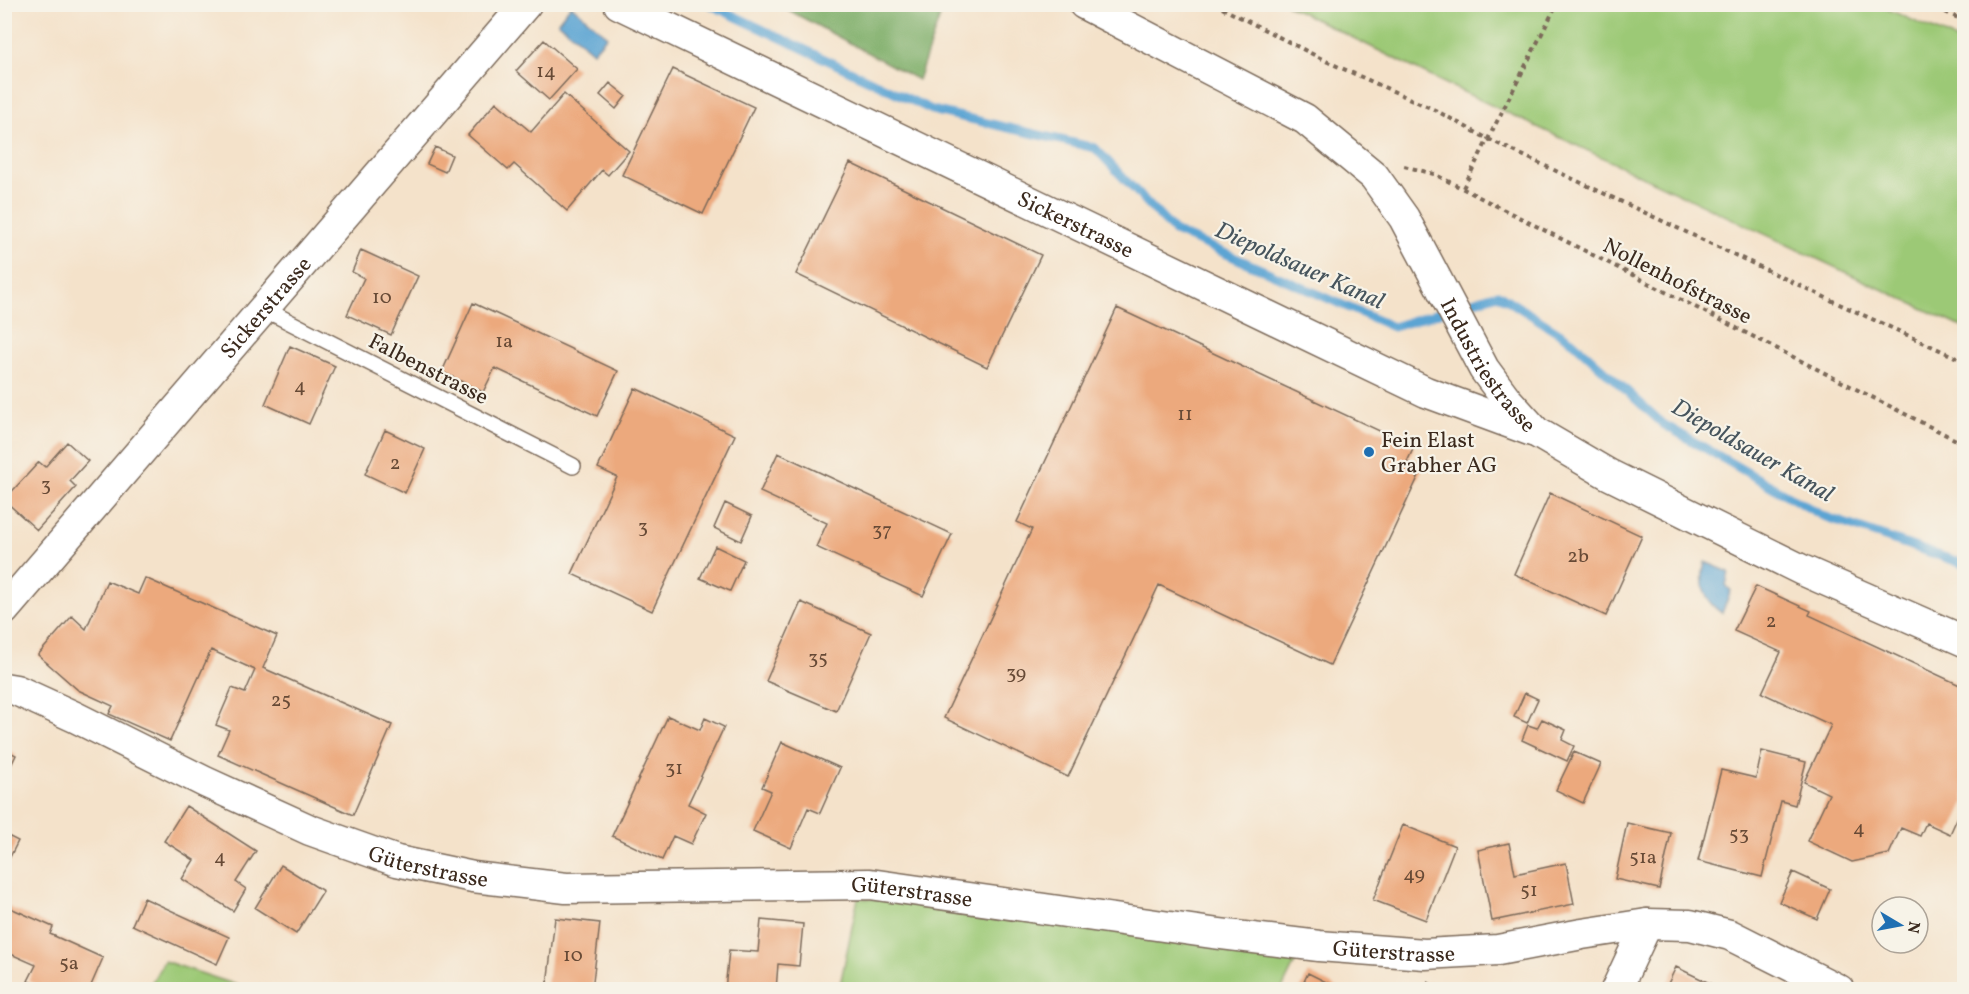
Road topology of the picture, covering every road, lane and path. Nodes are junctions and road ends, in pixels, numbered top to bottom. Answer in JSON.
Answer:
{"nodes":[{"id":1,"x":526,"y":4,"type":"edge"},
{"id":2,"x":619,"y":4,"type":"edge"},
{"id":3,"x":1084,"y":4,"type":"edge"},
{"id":4,"x":1214,"y":4,"type":"edge"},
{"id":5,"x":1557,"y":4,"type":"edge"},
{"id":6,"x":1929,"y":4,"type":"edge"},
{"id":7,"x":1965,"y":21,"type":"edge"},
{"id":8,"x":1488,"y":139,"type":"junction"},
{"id":9,"x":1374,"y":176,"type":"junction"},
{"id":10,"x":1463,"y":189,"type":"junction"},
{"id":11,"x":264,"y":309,"type":"junction"},
{"id":12,"x":1965,"y":361,"type":"edge"},
{"id":13,"x":1536,"y":432,"type":"junction"},
{"id":14,"x":1965,"y":444,"type":"edge"},
{"id":15,"x":573,"y":466,"type":"dead end"},
{"id":16,"x":4,"y":610,"type":"edge"},
{"id":17,"x":1965,"y":641,"type":"edge"},
{"id":18,"x":4,"y":687,"type":"edge"},
{"id":19,"x":1647,"y":924,"type":"junction"},
{"id":20,"x":1616,"y":990,"type":"edge"},
{"id":21,"x":1839,"y":990,"type":"edge"}],
"edges":[{"from":1,"to":11,"type":"street","name":"Sickerstrasse"},
{"from":2,"to":13,"type":"street","name":"Sickerstrasse"},
{"from":3,"to":9,"type":"street","name":"Industriestrasse"},
{"from":4,"to":8,"type":"path"},
{"from":5,"to":8,"type":"path"},
{"from":6,"to":7,"type":"path"},
{"from":8,"to":10,"type":"path"},
{"from":8,"to":12,"type":"path"},
{"from":9,"to":10,"type":"path","name":"Nollenhofstrasse"},
{"from":9,"to":13,"type":"street","name":"Industriestrasse"},
{"from":10,"to":14,"type":"path","name":"Nollenhofstrasse"},
{"from":11,"to":15,"type":"lane","name":"Falbenstrasse"},
{"from":11,"to":16,"type":"street","name":"Sickerstrasse"},
{"from":13,"to":17,"type":"street","name":"Industriestrasse"},
{"from":18,"to":19,"type":"street","name":"Güterstrasse"},
{"from":19,"to":20,"type":"street"},
{"from":19,"to":21,"type":"street","name":"Güterstrasse"}]}
